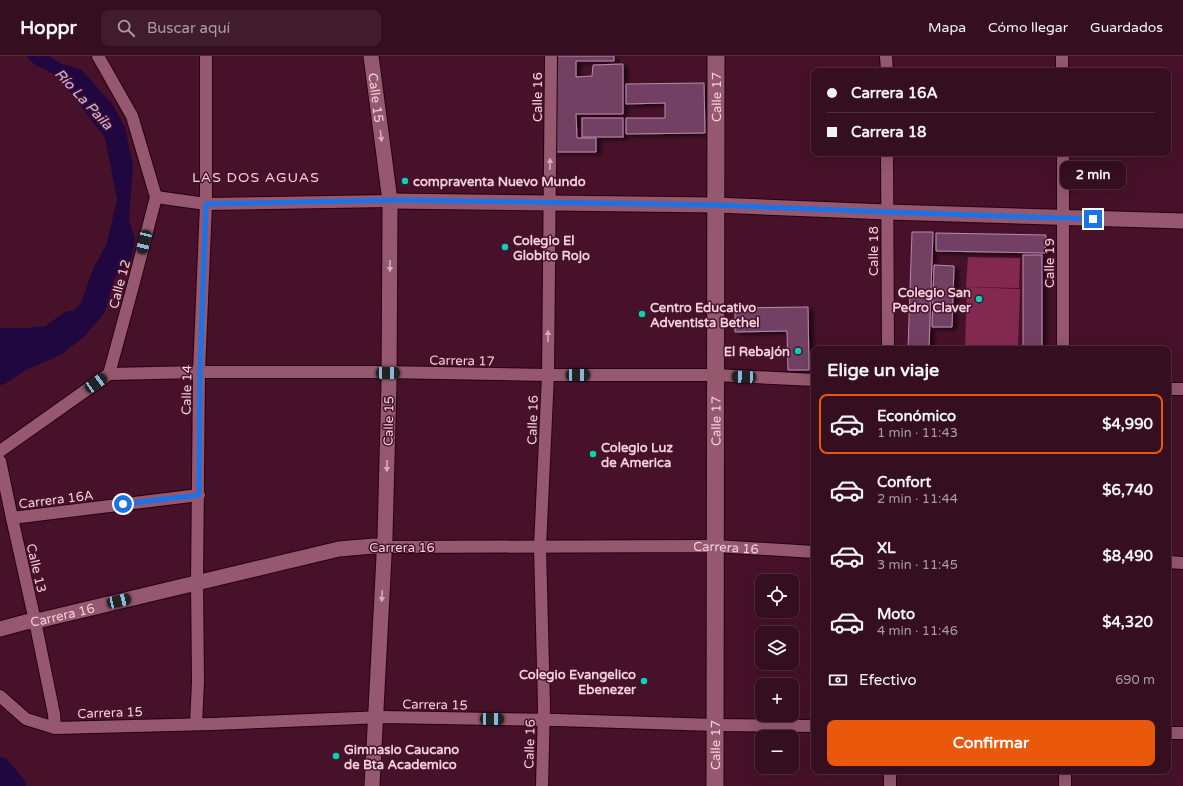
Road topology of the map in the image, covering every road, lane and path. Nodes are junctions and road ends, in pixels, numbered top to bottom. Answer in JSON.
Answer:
{"nodes":[{"id":1,"x":98,"y":56,"type":"edge"},
{"id":2,"x":206,"y":56,"type":"edge"},
{"id":3,"x":371,"y":56,"type":"edge"},
{"id":4,"x":551,"y":56,"type":"edge"},
{"id":5,"x":716,"y":56,"type":"edge"},
{"id":6,"x":886,"y":56,"type":"edge"},
{"id":7,"x":1062,"y":56,"type":"edge"},
{"id":8,"x":886,"y":68,"type":"edge"},
{"id":9,"x":1062,"y":68,"type":"edge"},
{"id":10,"x":887,"y":156,"type":"edge"},
{"id":11,"x":1063,"y":156,"type":"edge"},
{"id":12,"x":156,"y":197,"type":"junction"},
{"id":13,"x":390,"y":201,"type":"junction"},
{"id":14,"x":550,"y":202,"type":"junction"},
{"id":15,"x":206,"y":204,"type":"junction"},
{"id":16,"x":716,"y":205,"type":"junction"},
{"id":17,"x":887,"y":212,"type":"junction"},
{"id":18,"x":1063,"y":218,"type":"junction"},
{"id":19,"x":1183,"y":221,"type":"edge"},
{"id":20,"x":888,"y":346,"type":"edge"},
{"id":21,"x":1063,"y":346,"type":"edge"},
{"id":22,"x":200,"y":372,"type":"junction"},
{"id":23,"x":388,"y":373,"type":"junction"},
{"id":24,"x":109,"y":374,"type":"junction"},
{"id":25,"x":548,"y":375,"type":"junction"},
{"id":26,"x":716,"y":375,"type":"junction"},
{"id":27,"x":811,"y":380,"type":"edge"},
{"id":28,"x":1171,"y":389,"type":"edge"},
{"id":29,"x":1183,"y":389,"type":"edge"},
{"id":30,"x":0,"y":451,"type":"edge"},
{"id":31,"x":0,"y":461,"type":"edge"},
{"id":32,"x":199,"y":495,"type":"junction"},
{"id":33,"x":12,"y":518,"type":"junction"},
{"id":34,"x":715,"y":546,"type":"junction"},
{"id":35,"x":385,"y":547,"type":"junction"},
{"id":36,"x":540,"y":547,"type":"junction"},
{"id":37,"x":811,"y":552,"type":"edge"},
{"id":38,"x":1171,"y":562,"type":"edge"},
{"id":39,"x":1183,"y":563,"type":"edge"},
{"id":40,"x":197,"y":582,"type":"junction"},
{"id":41,"x":35,"y":621,"type":"junction"},
{"id":42,"x":0,"y":630,"type":"edge"},
{"id":43,"x":0,"y":696,"type":"edge"},
{"id":44,"x":375,"y":718,"type":"junction"},
{"id":45,"x":544,"y":721,"type":"junction"},
{"id":46,"x":196,"y":724,"type":"junction"},
{"id":47,"x":715,"y":725,"type":"junction"},
{"id":48,"x":811,"y":726,"type":"edge"},
{"id":49,"x":55,"y":728,"type":"junction"},
{"id":50,"x":1171,"y":733,"type":"edge"},
{"id":51,"x":1183,"y":733,"type":"edge"},
{"id":52,"x":890,"y":774,"type":"edge"},
{"id":53,"x":1065,"y":774,"type":"edge"},
{"id":54,"x":372,"y":786,"type":"edge"},
{"id":55,"x":542,"y":786,"type":"edge"},
{"id":56,"x":715,"y":786,"type":"edge"},
{"id":57,"x":890,"y":786,"type":"edge"},
{"id":58,"x":1065,"y":786,"type":"edge"}],
"edges":[{"from":1,"to":12,"type":"street"},
{"from":2,"to":15,"type":"street","name":"Calle 14"},
{"from":3,"to":13,"type":"street","name":"Calle 15","one_way":true},
{"from":14,"to":4,"type":"street","name":"Calle 16","one_way":true},
{"from":5,"to":16,"type":"main road","name":"Calle 17"},
{"from":6,"to":8,"type":"street"},
{"from":7,"to":9,"type":"street"},
{"from":10,"to":17,"type":"street","name":"Calle 18"},
{"from":11,"to":18,"type":"street","name":"Calle 19"},
{"from":12,"to":15,"type":"street"},
{"from":12,"to":24,"type":"street","name":"Calle 12"},
{"from":13,"to":14,"type":"street"},
{"from":13,"to":15,"type":"street"},
{"from":13,"to":23,"type":"street","name":"Calle 15","one_way":true},
{"from":14,"to":16,"type":"street"},
{"from":25,"to":14,"type":"street","name":"Calle 16","one_way":true},
{"from":15,"to":22,"type":"street","name":"Calle 14"},
{"from":16,"to":17,"type":"street"},
{"from":16,"to":26,"type":"main road","name":"Calle 17"},
{"from":17,"to":18,"type":"street"},
{"from":17,"to":20,"type":"street","name":"Calle 18"},
{"from":18,"to":19,"type":"street"},
{"from":18,"to":21,"type":"street","name":"Calle 19"},
{"from":22,"to":23,"type":"street","name":"Carrera 17"},
{"from":22,"to":24,"type":"street","name":"Carrera 17"},
{"from":22,"to":32,"type":"street","name":"Calle 14"},
{"from":23,"to":25,"type":"street","name":"Carrera 17"},
{"from":23,"to":35,"type":"street","name":"Calle 15","one_way":true},
{"from":24,"to":30,"type":"street"},
{"from":25,"to":26,"type":"street","name":"Carrera 17"},
{"from":25,"to":36,"type":"street","name":"Calle 16"},
{"from":26,"to":27,"type":"street","name":"Carrera 17"},
{"from":26,"to":34,"type":"main road","name":"Calle 17"},
{"from":28,"to":29,"type":"street"},
{"from":31,"to":33,"type":"street","name":"Calle 13"},
{"from":32,"to":33,"type":"street","name":"Carrera 16A"},
{"from":32,"to":40,"type":"street","name":"Calle 14"},
{"from":33,"to":41,"type":"street","name":"Calle 13"},
{"from":34,"to":36,"type":"street","name":"Carrera 16"},
{"from":34,"to":37,"type":"street","name":"Carrera 16"},
{"from":34,"to":47,"type":"main road","name":"Calle 17"},
{"from":35,"to":36,"type":"street","name":"Carrera 16"},
{"from":35,"to":40,"type":"street","name":"Carrera 16"},
{"from":35,"to":44,"type":"street","name":"Calle 15","one_way":true},
{"from":36,"to":45,"type":"street","name":"Calle 16"},
{"from":38,"to":39,"type":"street"},
{"from":40,"to":41,"type":"street","name":"Carrera 16"},
{"from":40,"to":46,"type":"street","name":"Calle 14"},
{"from":41,"to":42,"type":"street","name":"Carrera 16"},
{"from":41,"to":49,"type":"street","name":"Calle 13"},
{"from":43,"to":49,"type":"street","name":"Carrera 15"},
{"from":44,"to":45,"type":"street","name":"Carrera 15"},
{"from":44,"to":46,"type":"street","name":"Carrera 15"},
{"from":44,"to":54,"type":"street","name":"Calle 15"},
{"from":45,"to":47,"type":"street","name":"Carrera 15"},
{"from":45,"to":55,"type":"street","name":"Calle 16"},
{"from":46,"to":49,"type":"street","name":"Carrera 15"},
{"from":47,"to":48,"type":"street","name":"Carrera 15"},
{"from":47,"to":56,"type":"main road","name":"Calle 17"},
{"from":50,"to":51,"type":"street"},
{"from":52,"to":57,"type":"street"},
{"from":53,"to":58,"type":"street"}]}
